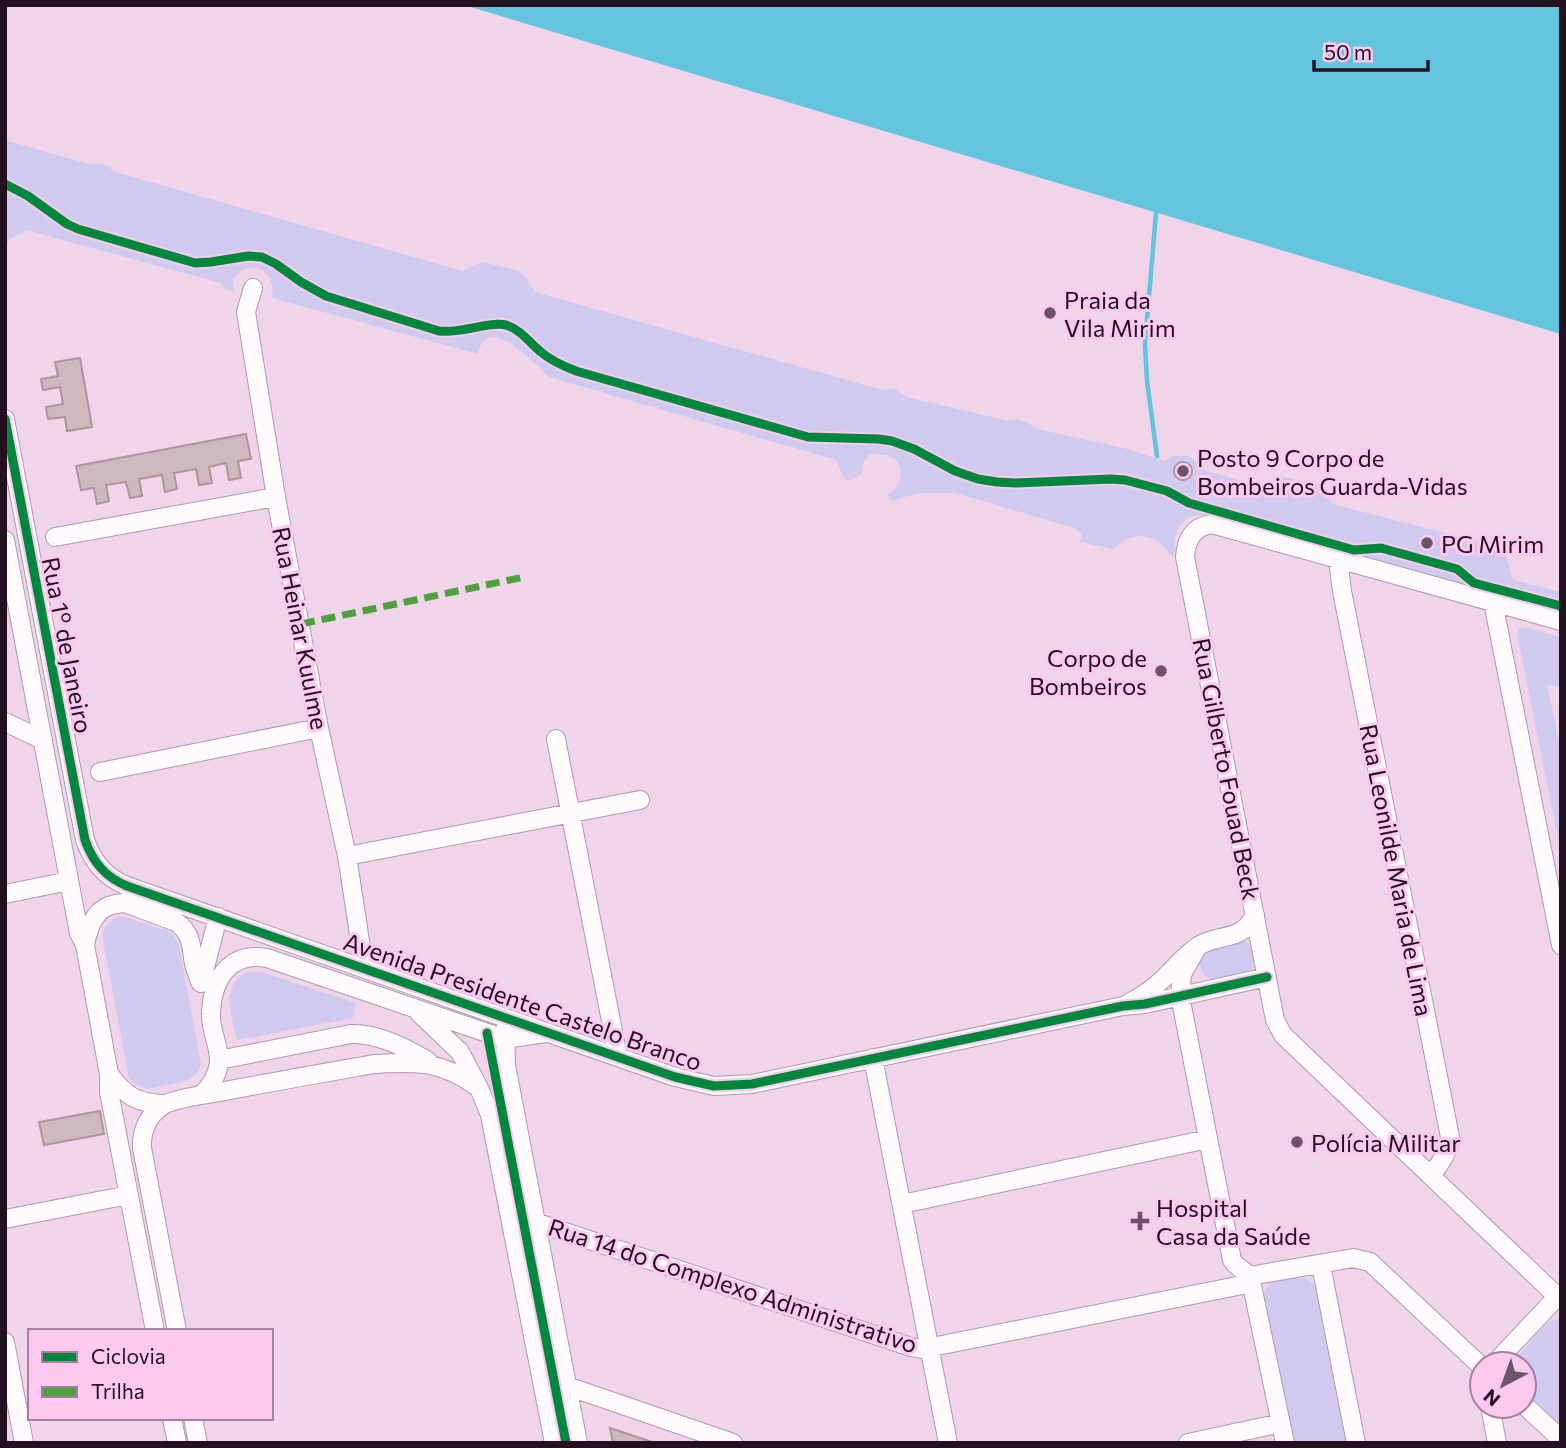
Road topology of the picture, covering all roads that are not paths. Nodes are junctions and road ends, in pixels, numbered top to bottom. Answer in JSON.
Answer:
{"nodes":[{"id":1,"x":253,"y":288,"type":"dead end"},
{"id":2,"x":5,"y":419,"type":"edge"},
{"id":3,"x":276,"y":498,"type":"junction"},
{"id":4,"x":55,"y":537,"type":"dead end"},
{"id":5,"x":5,"y":540,"type":"edge"},
{"id":6,"x":1338,"y":560,"type":"junction"},
{"id":7,"x":1493,"y":602,"type":"junction"},
{"id":8,"x":1561,"y":621,"type":"edge"},
{"id":9,"x":5,"y":722,"type":"edge"},
{"id":10,"x":320,"y":728,"type":"junction"},
{"id":11,"x":556,"y":739,"type":"dead end"},
{"id":12,"x":43,"y":740,"type":"junction"},
{"id":13,"x":100,"y":772,"type":"dead end"},
{"id":14,"x":640,"y":800,"type":"dead end"},
{"id":15,"x":570,"y":814,"type":"junction"},
{"id":16,"x":346,"y":856,"type":"junction"},
{"id":17,"x":105,"y":874,"type":"joint"},
{"id":18,"x":69,"y":881,"type":"junction"},
{"id":19,"x":5,"y":894,"type":"edge"},
{"id":20,"x":155,"y":896,"type":"junction"},
{"id":21,"x":125,"y":903,"type":"junction"},
{"id":22,"x":1255,"y":915,"type":"junction"},
{"id":23,"x":218,"y":918,"type":"junction"},
{"id":24,"x":1238,"y":934,"type":"junction"},
{"id":25,"x":1260,"y":943,"type":"junction"},
{"id":26,"x":85,"y":945,"type":"junction"},
{"id":27,"x":1561,"y":945,"type":"edge"},
{"id":28,"x":1194,"y":953,"type":"junction"},
{"id":29,"x":364,"y":968,"type":"junction"},
{"id":30,"x":1267,"y":977,"type":"junction"},
{"id":31,"x":201,"y":982,"type":"junction"},
{"id":32,"x":1211,"y":990,"type":"junction"},
{"id":33,"x":1180,"y":996,"type":"junction"},
{"id":34,"x":1123,"y":1006,"type":"junction"},
{"id":35,"x":412,"y":1007,"type":"junction"},
{"id":36,"x":211,"y":1016,"type":"junction"},
{"id":37,"x":506,"y":1017,"type":"junction"},
{"id":38,"x":549,"y":1033,"type":"junction"},
{"id":39,"x":505,"y":1039,"type":"junction"},
{"id":40,"x":618,"y":1057,"type":"junction"},
{"id":41,"x":873,"y":1058,"type":"junction"},
{"id":42,"x":219,"y":1060,"type":"junction"},
{"id":43,"x":432,"y":1064,"type":"junction"},
{"id":44,"x":109,"y":1074,"type":"junction"},
{"id":45,"x":201,"y":1095,"type":"junction"},
{"id":46,"x":483,"y":1095,"type":"junction"},
{"id":47,"x":163,"y":1104,"type":"junction"},
{"id":48,"x":1208,"y":1139,"type":"junction"},
{"id":49,"x":1431,"y":1176,"type":"junction"},
{"id":50,"x":129,"y":1195,"type":"junction"},
{"id":51,"x":902,"y":1204,"type":"junction"},
{"id":52,"x":5,"y":1219,"type":"edge"},
{"id":53,"x":536,"y":1222,"type":"junction"},
{"id":54,"x":1321,"y":1265,"type":"junction"},
{"id":55,"x":1251,"y":1280,"type":"junction"},
{"id":56,"x":1559,"y":1298,"type":"edge"},
{"id":57,"x":155,"y":1329,"type":"edge"},
{"id":58,"x":177,"y":1329,"type":"edge"},
{"id":59,"x":5,"y":1342,"type":"edge"},
{"id":60,"x":930,"y":1348,"type":"junction"},
{"id":61,"x":1508,"y":1350,"type":"edge"},
{"id":62,"x":1468,"y":1354,"type":"edge"},
{"id":63,"x":567,"y":1386,"type":"junction"},
{"id":64,"x":1538,"y":1418,"type":"edge"},
{"id":65,"x":172,"y":1420,"type":"edge"},
{"id":66,"x":194,"y":1420,"type":"edge"},
{"id":67,"x":1493,"y":1420,"type":"edge"},
{"id":68,"x":1281,"y":1423,"type":"junction"},
{"id":69,"x":1561,"y":1439,"type":"edge"},
{"id":70,"x":24,"y":1443,"type":"edge"},
{"id":71,"x":177,"y":1443,"type":"edge"},
{"id":72,"x":198,"y":1443,"type":"edge"},
{"id":73,"x":554,"y":1443,"type":"edge"},
{"id":74,"x":578,"y":1443,"type":"edge"},
{"id":75,"x":733,"y":1443,"type":"edge"},
{"id":76,"x":948,"y":1443,"type":"edge"},
{"id":77,"x":1188,"y":1443,"type":"edge"},
{"id":78,"x":1285,"y":1443,"type":"edge"},
{"id":79,"x":1356,"y":1443,"type":"edge"},
{"id":80,"x":1497,"y":1443,"type":"edge"}],
"edges":[{"from":1,"to":3,"type":"street","name":"Rua Heinar Kuulme"},
{"from":2,"to":17,"type":"street","name":"Rua 1º de Janeiro"},
{"from":3,"to":4,"type":"street"},
{"from":3,"to":10,"type":"street","name":"Rua Heinar Kuulme"},
{"from":5,"to":12,"type":"street","name":"Rua 1º de Janeiro"},
{"from":6,"to":7,"type":"street"},
{"from":6,"to":22,"type":"street","name":"Rua Gilberto Fouad Beck"},
{"from":6,"to":49,"type":"street","name":"Rua Leonilde Maria de Lima"},
{"from":7,"to":8,"type":"street"},
{"from":7,"to":27,"type":"street"},
{"from":9,"to":12,"type":"street"},
{"from":10,"to":13,"type":"street"},
{"from":10,"to":16,"type":"street","name":"Rua Heinar Kuulme"},
{"from":11,"to":15,"type":"street"},
{"from":12,"to":18,"type":"street","name":"Rua 1º de Janeiro"},
{"from":14,"to":15,"type":"street"},
{"from":15,"to":16,"type":"street"},
{"from":15,"to":40,"type":"street"},
{"from":16,"to":29,"type":"street","name":"Rua Heinar Kuulme"},
{"from":17,"to":20,"type":"street","name":"Avenida Presidente Castelo Branco"},
{"from":18,"to":19,"type":"street"},
{"from":18,"to":26,"type":"street","name":"Rua 1º de Janeiro"},
{"from":20,"to":21,"type":"street"},
{"from":20,"to":23,"type":"street","name":"Avenida Presidente Castelo Branco"},
{"from":21,"to":26,"type":"street"},
{"from":21,"to":31,"type":"street"},
{"from":22,"to":24,"type":"street"},
{"from":22,"to":25,"type":"street","name":"Rua Gilberto Fouad Beck"},
{"from":23,"to":29,"type":"street","name":"Avenida Presidente Castelo Branco"},
{"from":23,"to":31,"type":"street"},
{"from":24,"to":25,"type":"street"},
{"from":24,"to":28,"type":"street","name":"Avenida Presidente Castelo Branco"},
{"from":25,"to":30,"type":"street","name":"Rua Gilberto Fouad Beck"},
{"from":26,"to":44,"type":"street","name":"Rua 1º de Janeiro"},
{"from":28,"to":32,"type":"street"},
{"from":28,"to":33,"type":"street"},
{"from":28,"to":34,"type":"street","name":"Avenida Presidente Castelo Branco"},
{"from":29,"to":37,"type":"street","name":"Avenida Presidente Castelo Branco"},
{"from":30,"to":32,"type":"street","name":"Avenida Presidente Castelo Branco"},
{"from":30,"to":49,"type":"street","name":"Rua Gilberto Fouad Beck"},
{"from":31,"to":36,"type":"street"},
{"from":32,"to":33,"type":"street","name":"Avenida Presidente Castelo Branco"},
{"from":33,"to":34,"type":"street","name":"Avenida Presidente Castelo Branco"},
{"from":33,"to":48,"type":"street"},
{"from":34,"to":41,"type":"street","name":"Avenida Presidente Castelo Branco"},
{"from":35,"to":36,"type":"street","name":"Avenida Presidente Castelo Branco"},
{"from":35,"to":39,"type":"street","name":"Avenida Presidente Castelo Branco"},
{"from":35,"to":46,"type":"street"},
{"from":36,"to":42,"type":"street"},
{"from":37,"to":38,"type":"street","name":"Avenida Presidente Castelo Branco"},
{"from":37,"to":39,"type":"street"},
{"from":38,"to":39,"type":"street","name":"Avenida Presidente Castelo Branco"},
{"from":38,"to":40,"type":"street","name":"Avenida Presidente Castelo Branco"},
{"from":39,"to":53,"type":"street"},
{"from":40,"to":41,"type":"street","name":"Avenida Presidente Castelo Branco"},
{"from":41,"to":51,"type":"street"},
{"from":42,"to":43,"type":"street"},
{"from":42,"to":45,"type":"street"},
{"from":43,"to":45,"type":"street"},
{"from":43,"to":46,"type":"street"},
{"from":44,"to":47,"type":"street"},
{"from":44,"to":50,"type":"street","name":"Rua 1º de Janeiro"},
{"from":45,"to":47,"type":"street"},
{"from":46,"to":73,"type":"street"},
{"from":47,"to":58,"type":"street"},
{"from":48,"to":51,"type":"street"},
{"from":48,"to":55,"type":"street"},
{"from":49,"to":56,"type":"street"},
{"from":50,"to":52,"type":"street"},
{"from":50,"to":57,"type":"street","name":"Rua 1º de Janeiro"},
{"from":51,"to":60,"type":"street"},
{"from":53,"to":60,"type":"street","name":"Rua 14 do Complexo Administrativo"},
{"from":53,"to":63,"type":"street"},
{"from":54,"to":55,"type":"street"},
{"from":54,"to":62,"type":"street"},
{"from":54,"to":79,"type":"street"},
{"from":55,"to":60,"type":"street"},
{"from":55,"to":68,"type":"street"},
{"from":56,"to":61,"type":"street"},
{"from":59,"to":70,"type":"street"},
{"from":60,"to":76,"type":"street"},
{"from":63,"to":74,"type":"street"},
{"from":63,"to":75,"type":"street"},
{"from":64,"to":69,"type":"street"},
{"from":65,"to":71,"type":"street"},
{"from":66,"to":72,"type":"street"},
{"from":67,"to":80,"type":"street"},
{"from":68,"to":77,"type":"street"},
{"from":68,"to":78,"type":"street"}]}
